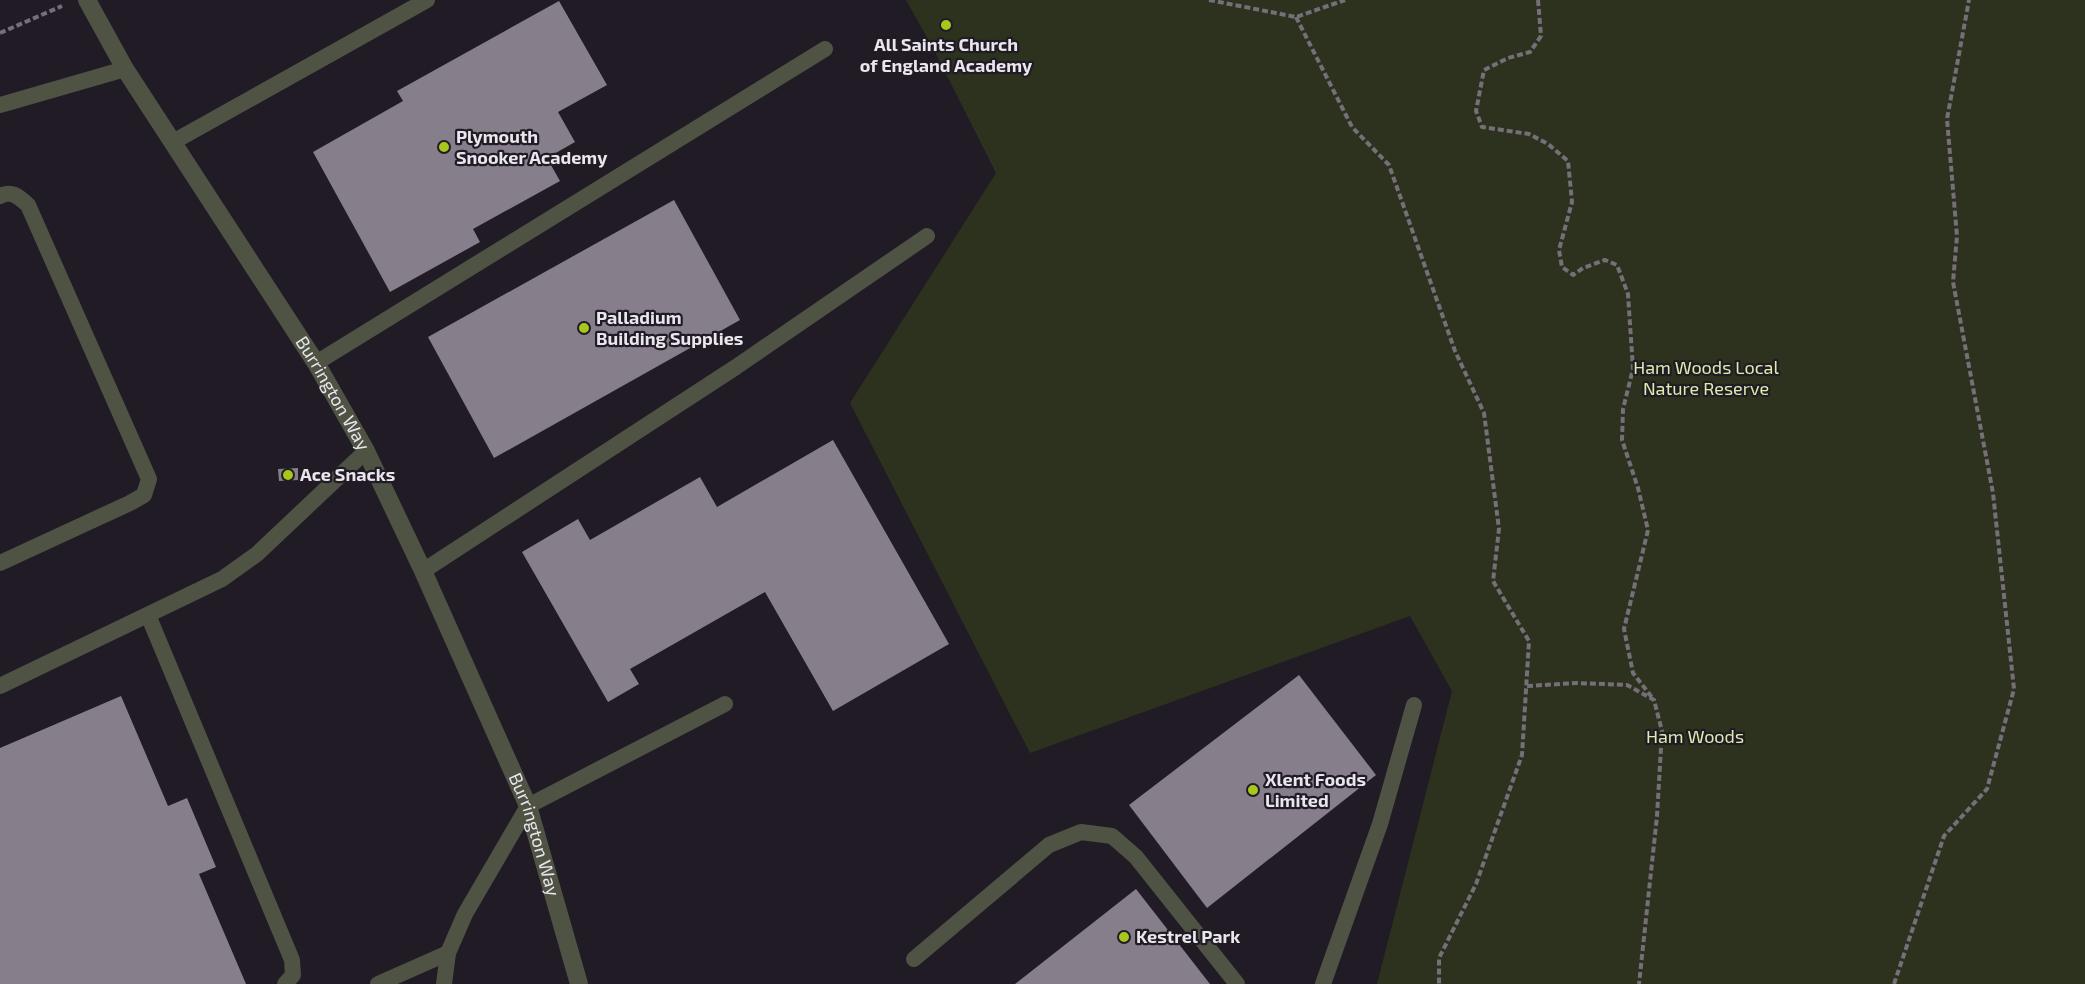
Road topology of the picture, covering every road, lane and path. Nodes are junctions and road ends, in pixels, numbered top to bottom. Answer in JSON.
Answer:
{"nodes":[{"id":1,"x":87,"y":0,"type":"edge"},
{"id":2,"x":427,"y":0,"type":"edge"},
{"id":3,"x":1209,"y":0,"type":"edge"},
{"id":4,"x":1345,"y":0,"type":"edge"},
{"id":5,"x":1538,"y":0,"type":"edge"},
{"id":6,"x":1969,"y":0,"type":"edge"},
{"id":7,"x":67,"y":4,"type":"dead end"},
{"id":8,"x":1296,"y":17,"type":"junction"},
{"id":9,"x":0,"y":33,"type":"edge"},
{"id":10,"x":825,"y":49,"type":"dead end"},
{"id":11,"x":125,"y":69,"type":"junction"},
{"id":12,"x":0,"y":105,"type":"edge"},
{"id":13,"x":173,"y":142,"type":"junction"},
{"id":14,"x":0,"y":196,"type":"edge"},
{"id":15,"x":927,"y":236,"type":"dead end"},
{"id":16,"x":316,"y":363,"type":"junction"},
{"id":17,"x":366,"y":451,"type":"junction"},
{"id":18,"x":0,"y":563,"type":"edge"},
{"id":19,"x":423,"y":571,"type":"junction"},
{"id":20,"x":148,"y":615,"type":"junction"},
{"id":21,"x":0,"y":686,"type":"edge"},
{"id":22,"x":1527,"y":686,"type":"junction"},
{"id":23,"x":1654,"y":700,"type":"junction"},
{"id":24,"x":725,"y":704,"type":"dead end"},
{"id":25,"x":1414,"y":705,"type":"dead end"},
{"id":26,"x":528,"y":806,"type":"junction"},
{"id":27,"x":448,"y":952,"type":"junction"},
{"id":28,"x":914,"y":959,"type":"dead end"},
{"id":29,"x":285,"y":984,"type":"edge"},
{"id":30,"x":378,"y":984,"type":"edge"},
{"id":31,"x":444,"y":984,"type":"edge"},
{"id":32,"x":579,"y":984,"type":"edge"},
{"id":33,"x":1237,"y":984,"type":"edge"},
{"id":34,"x":1323,"y":984,"type":"edge"},
{"id":35,"x":1439,"y":984,"type":"edge"},
{"id":36,"x":1639,"y":984,"type":"edge"},
{"id":37,"x":1894,"y":984,"type":"edge"}],
"edges":[{"from":1,"to":11,"type":"street","name":"Burrington Way"},
{"from":2,"to":13,"type":"lane"},
{"from":3,"to":8,"type":"path"},
{"from":4,"to":8,"type":"path"},
{"from":5,"to":23,"type":"path"},
{"from":6,"to":37,"type":"path"},
{"from":7,"to":9,"type":"path"},
{"from":8,"to":22,"type":"path"},
{"from":10,"to":16,"type":"lane"},
{"from":11,"to":12,"type":"lane"},
{"from":11,"to":13,"type":"street","name":"Burrington Way"},
{"from":13,"to":16,"type":"street","name":"Burrington Way"},
{"from":14,"to":18,"type":"lane"},
{"from":15,"to":19,"type":"lane"},
{"from":16,"to":17,"type":"street","name":"Burrington Way"},
{"from":17,"to":19,"type":"street","name":"Burrington Way"},
{"from":17,"to":20,"type":"lane"},
{"from":19,"to":26,"type":"street","name":"Burrington Way"},
{"from":20,"to":21,"type":"lane"},
{"from":20,"to":29,"type":"lane"},
{"from":22,"to":23,"type":"path"},
{"from":22,"to":35,"type":"path"},
{"from":23,"to":36,"type":"path"},
{"from":24,"to":26,"type":"lane"},
{"from":25,"to":34,"type":"lane"},
{"from":26,"to":27,"type":"lane"},
{"from":26,"to":32,"type":"street","name":"Burrington Way"},
{"from":27,"to":30,"type":"lane"},
{"from":27,"to":31,"type":"lane"},
{"from":28,"to":33,"type":"lane"}]}
